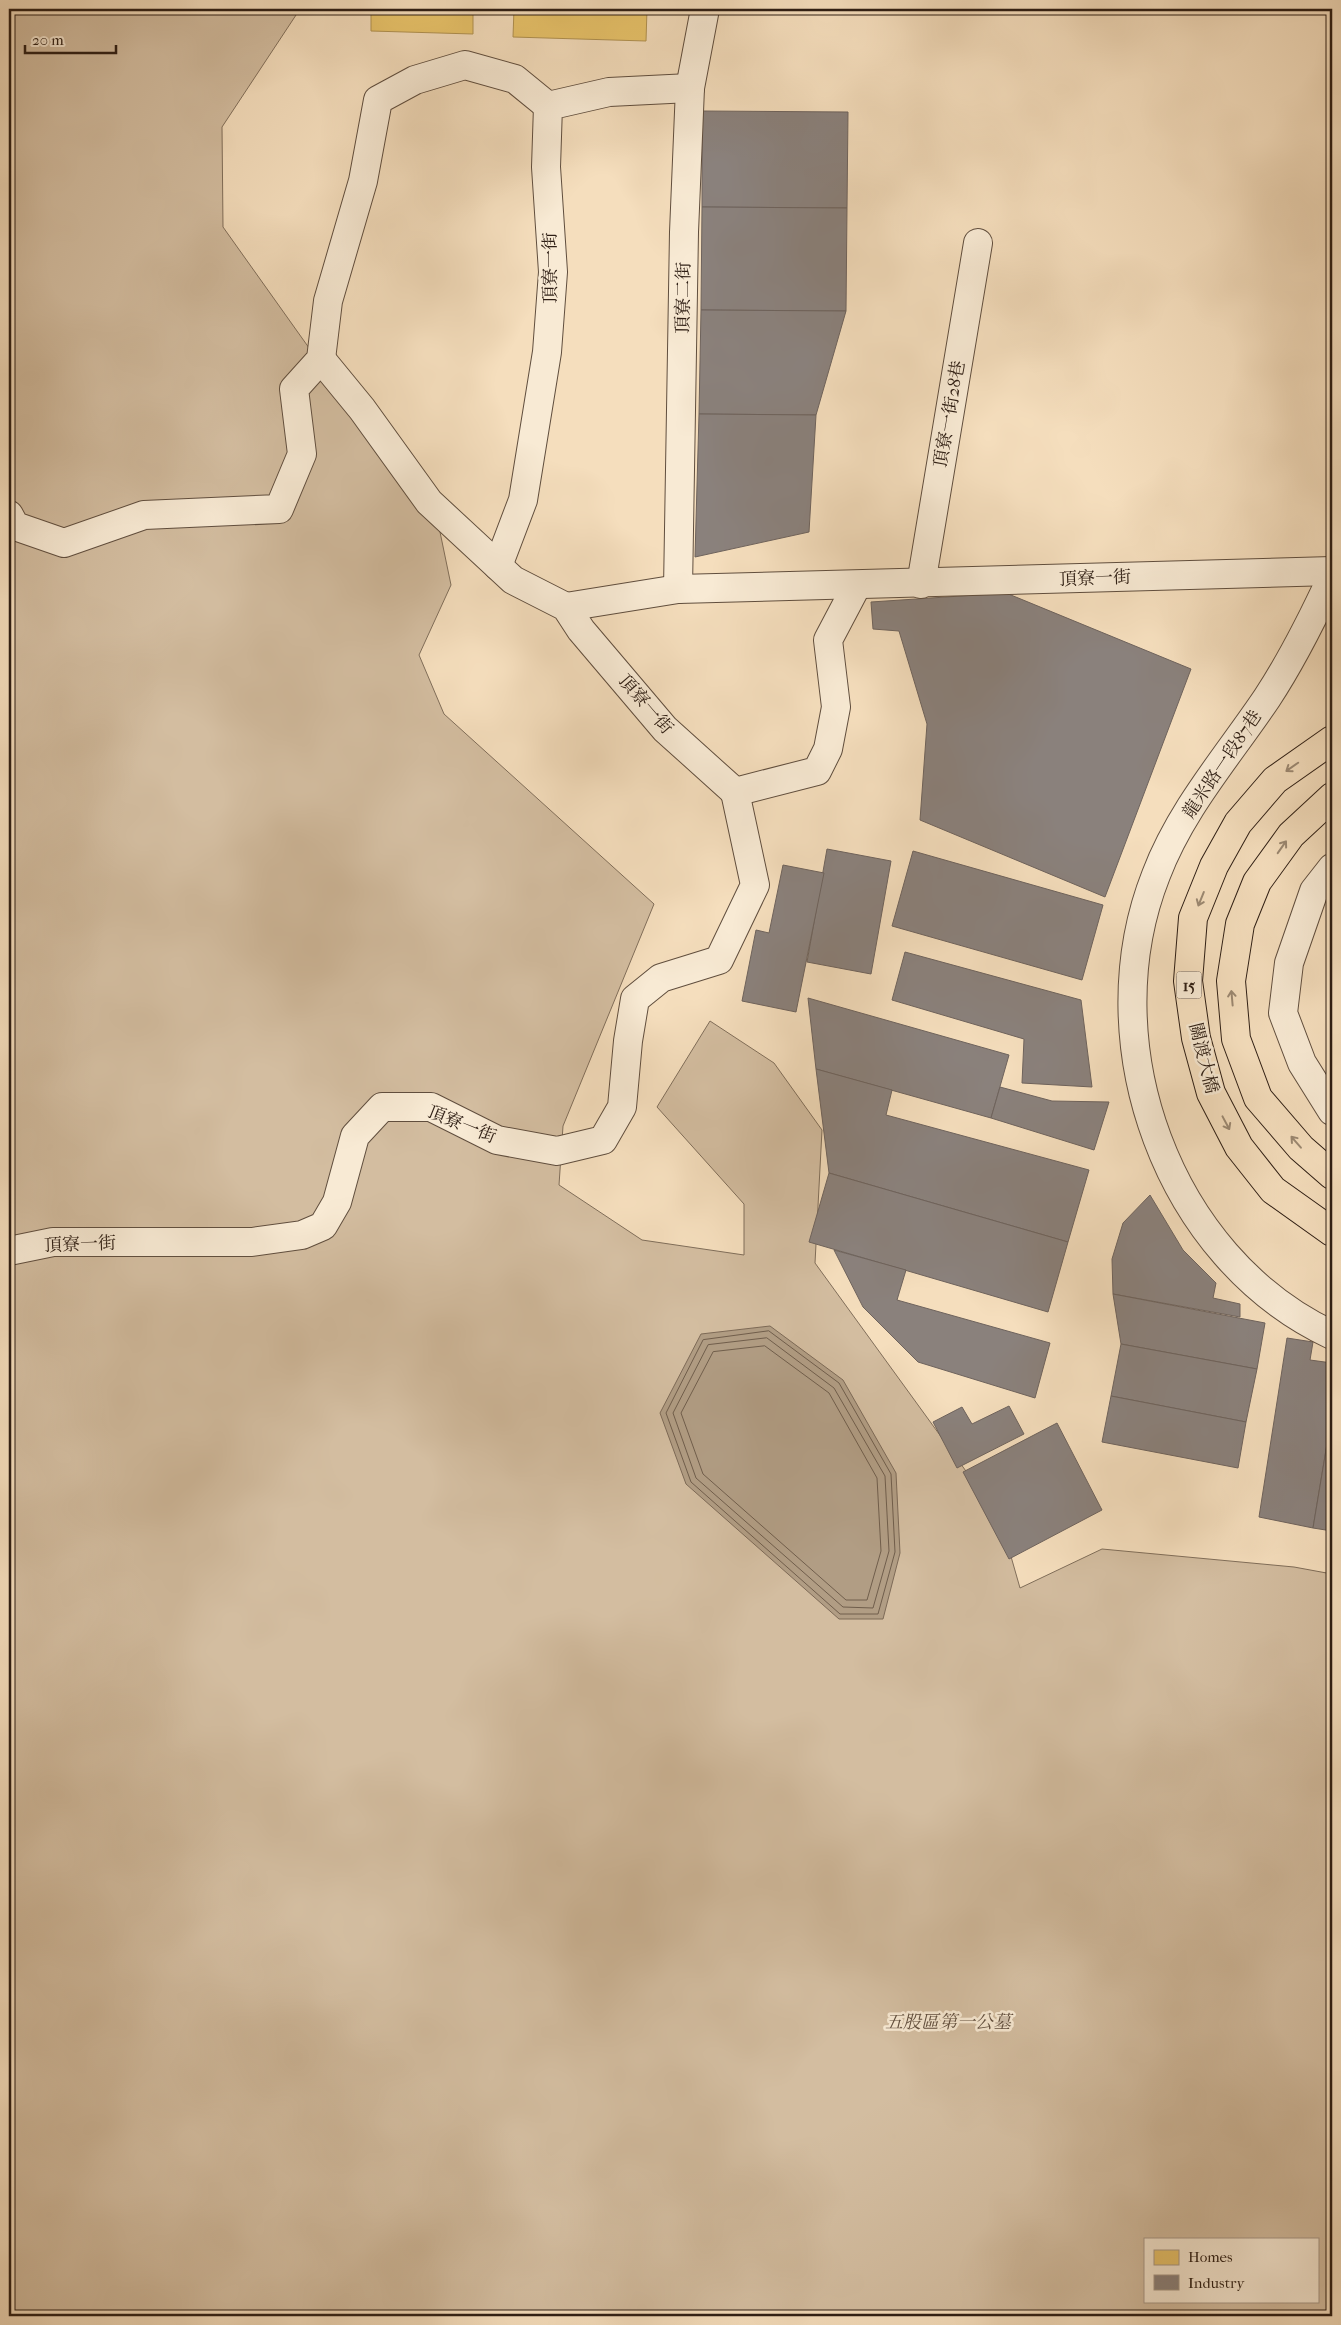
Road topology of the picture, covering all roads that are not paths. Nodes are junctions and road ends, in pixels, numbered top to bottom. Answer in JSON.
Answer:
{"nodes":[{"id":1,"x":704,"y":9,"type":"edge"},
{"id":2,"x":690,"y":88,"type":"junction"},
{"id":3,"x":548,"y":106,"type":"junction"},
{"id":4,"x":978,"y":244,"type":"dead end"},
{"id":5,"x":321,"y":359,"type":"junction"},
{"id":6,"x":9,"y":515,"type":"edge"},
{"id":7,"x":498,"y":566,"type":"junction"},
{"id":8,"x":1332,"y":571,"type":"edge"},
{"id":9,"x":1332,"y":577,"type":"edge"},
{"id":10,"x":920,"y":584,"type":"junction"},
{"id":11,"x":858,"y":585,"type":"junction"},
{"id":12,"x":678,"y":589,"type":"junction"},
{"id":13,"x":566,"y":607,"type":"junction"},
{"id":14,"x":1332,"y":740,"type":"edge"},
{"id":15,"x":735,"y":792,"type":"junction"},
{"id":16,"x":1332,"y":797,"type":"edge"},
{"id":17,"x":1332,"y":868,"type":"edge"},
{"id":18,"x":1332,"y":1111,"type":"edge"},
{"id":19,"x":1332,"y":1175,"type":"edge"},
{"id":20,"x":1332,"y":1232,"type":"edge"},
{"id":21,"x":9,"y":1250,"type":"edge"},
{"id":22,"x":1332,"y":1335,"type":"edge"}],
"edges":[{"from":1,"to":2,"type":"street","name":"頂寮二街"},
{"from":2,"to":3,"type":"street"},
{"from":2,"to":12,"type":"street","name":"頂寮二街"},
{"from":3,"to":5,"type":"street"},
{"from":3,"to":7,"type":"street","name":"頂寮一街"},
{"from":4,"to":10,"type":"street","name":"頂寮一街28巷"},
{"from":5,"to":6,"type":"street"},
{"from":5,"to":7,"type":"street","name":"頂寮一街"},
{"from":7,"to":13,"type":"street","name":"頂寮一街"},
{"from":8,"to":10,"type":"street","name":"頂寮一街"},
{"from":9,"to":22,"type":"street","name":"龍米路一段87巷"},
{"from":10,"to":11,"type":"street","name":"頂寮一街"},
{"from":11,"to":12,"type":"street","name":"頂寮一街"},
{"from":11,"to":15,"type":"street"},
{"from":12,"to":13,"type":"street","name":"頂寮一街"},
{"from":13,"to":15,"type":"street","name":"頂寮一街"},
{"from":14,"to":20,"type":"main road","name":"關渡大橋","number":"15","one_way":true},
{"from":15,"to":21,"type":"street","name":"頂寮一街"},
{"from":19,"to":16,"type":"main road","one_way":true},
{"from":17,"to":18,"type":"street"}]}
